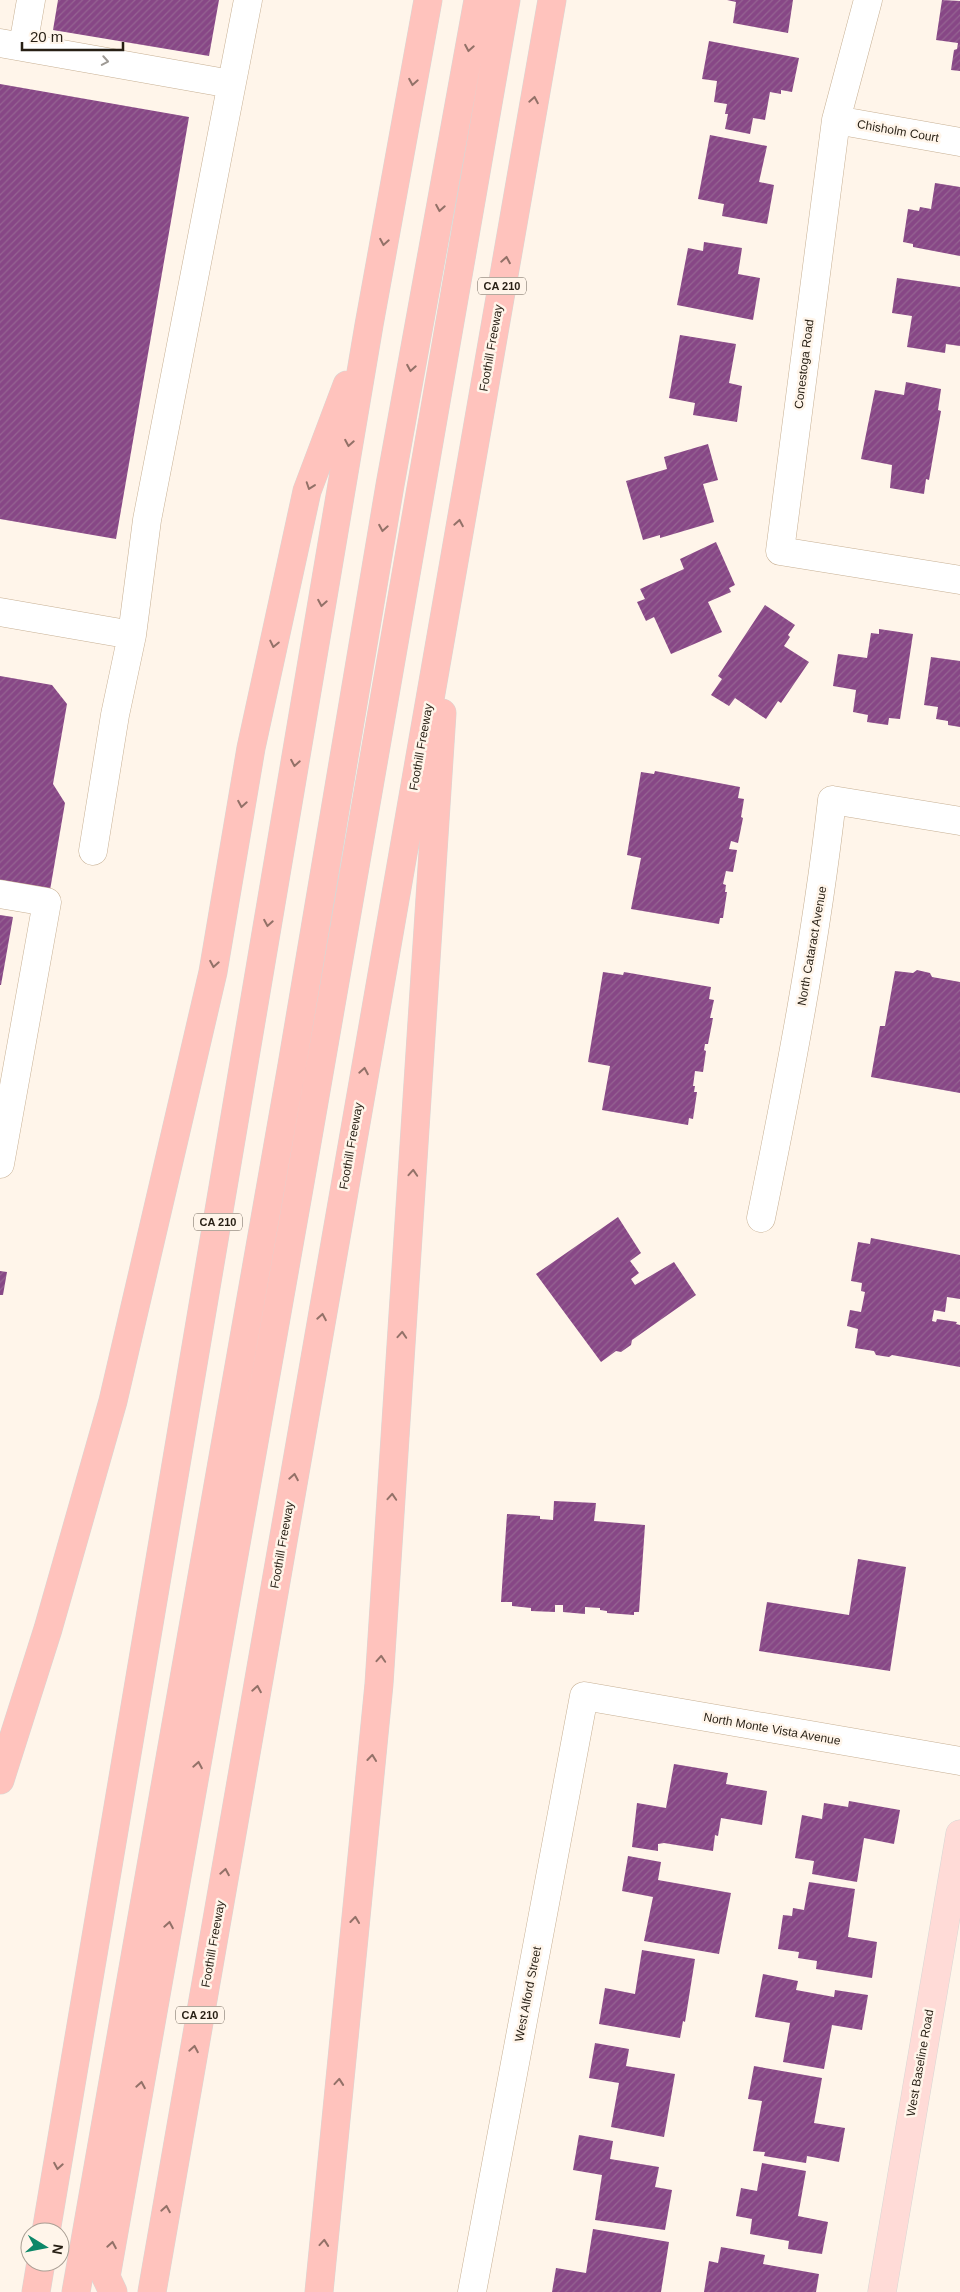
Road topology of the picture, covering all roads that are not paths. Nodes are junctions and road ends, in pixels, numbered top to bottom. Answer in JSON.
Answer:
{"nodes":[{"id":1,"x":31,"y":0,"type":"edge"},
{"id":2,"x":248,"y":0,"type":"edge"},
{"id":3,"x":428,"y":0,"type":"edge"},
{"id":4,"x":478,"y":0,"type":"edge"},
{"id":5,"x":506,"y":0,"type":"edge"},
{"id":6,"x":552,"y":0,"type":"edge"},
{"id":7,"x":868,"y":0,"type":"edge"},
{"id":8,"x":11,"y":44,"type":"edge"},
{"id":9,"x":231,"y":84,"type":"junction"},
{"id":10,"x":836,"y":120,"type":"junction"},
{"id":11,"x":960,"y":142,"type":"edge"},
{"id":12,"x":369,"y":326,"type":"junction"},
{"id":13,"x":451,"y":571,"type":"junction"},
{"id":14,"x":960,"y":580,"type":"edge"},
{"id":15,"x":0,"y":612,"type":"edge"},
{"id":16,"x":132,"y":635,"type":"junction"},
{"id":17,"x":960,"y":822,"type":"edge"},
{"id":18,"x":93,"y":851,"type":"dead end"},
{"id":19,"x":0,"y":894,"type":"edge"},
{"id":20,"x":0,"y":1164,"type":"edge"},
{"id":21,"x":761,"y":1218,"type":"dead end"},
{"id":22,"x":584,"y":1696,"type":"joint"},
{"id":23,"x":960,"y":1761,"type":"edge"},
{"id":24,"x":0,"y":1780,"type":"edge"},
{"id":25,"x":960,"y":1834,"type":"edge"},
{"id":26,"x":48,"y":2222,"type":"edge"},
{"id":27,"x":39,"y":2272,"type":"edge"},
{"id":28,"x":36,"y":2292,"type":"edge"},
{"id":29,"x":76,"y":2292,"type":"edge"},
{"id":30,"x":113,"y":2292,"type":"edge"},
{"id":31,"x":152,"y":2292,"type":"edge"},
{"id":32,"x":319,"y":2292,"type":"edge"},
{"id":33,"x":472,"y":2292,"type":"edge"},
{"id":34,"x":882,"y":2292,"type":"edge"}],
"edges":[{"from":1,"to":8,"type":"street"},
{"from":2,"to":9,"type":"street"},
{"from":3,"to":12,"type":"highway","number":"CA 210","one_way":true},
{"from":4,"to":29,"type":"highway","one_way":true},
{"from":30,"to":5,"type":"highway","one_way":true},
{"from":13,"to":6,"type":"highway","name":"Foothill Freeway","number":"CA 210","one_way":true},
{"from":7,"to":10,"type":"street","name":"Conestoga Road"},
{"from":8,"to":9,"type":"street","one_way":true},
{"from":9,"to":16,"type":"street"},
{"from":10,"to":11,"type":"street","name":"Chisholm Court"},
{"from":10,"to":14,"type":"street","name":"Conestoga Road"},
{"from":12,"to":24,"type":"highway","one_way":true},
{"from":12,"to":26,"type":"highway","number":"CA 210","one_way":true},
{"from":31,"to":13,"type":"highway","name":"Foothill Freeway","number":"CA 210","one_way":true},
{"from":32,"to":13,"type":"highway","one_way":true},
{"from":15,"to":16,"type":"street"},
{"from":16,"to":18,"type":"street"},
{"from":17,"to":21,"type":"street","name":"North Cataract Avenue"},
{"from":19,"to":20,"type":"street"},
{"from":22,"to":23,"type":"street","name":"North Monte Vista Avenue"},
{"from":22,"to":33,"type":"street","name":"West Alford Street"},
{"from":25,"to":34,"type":"main road","name":"West Baseline Road"},
{"from":27,"to":28,"type":"highway"}]}
